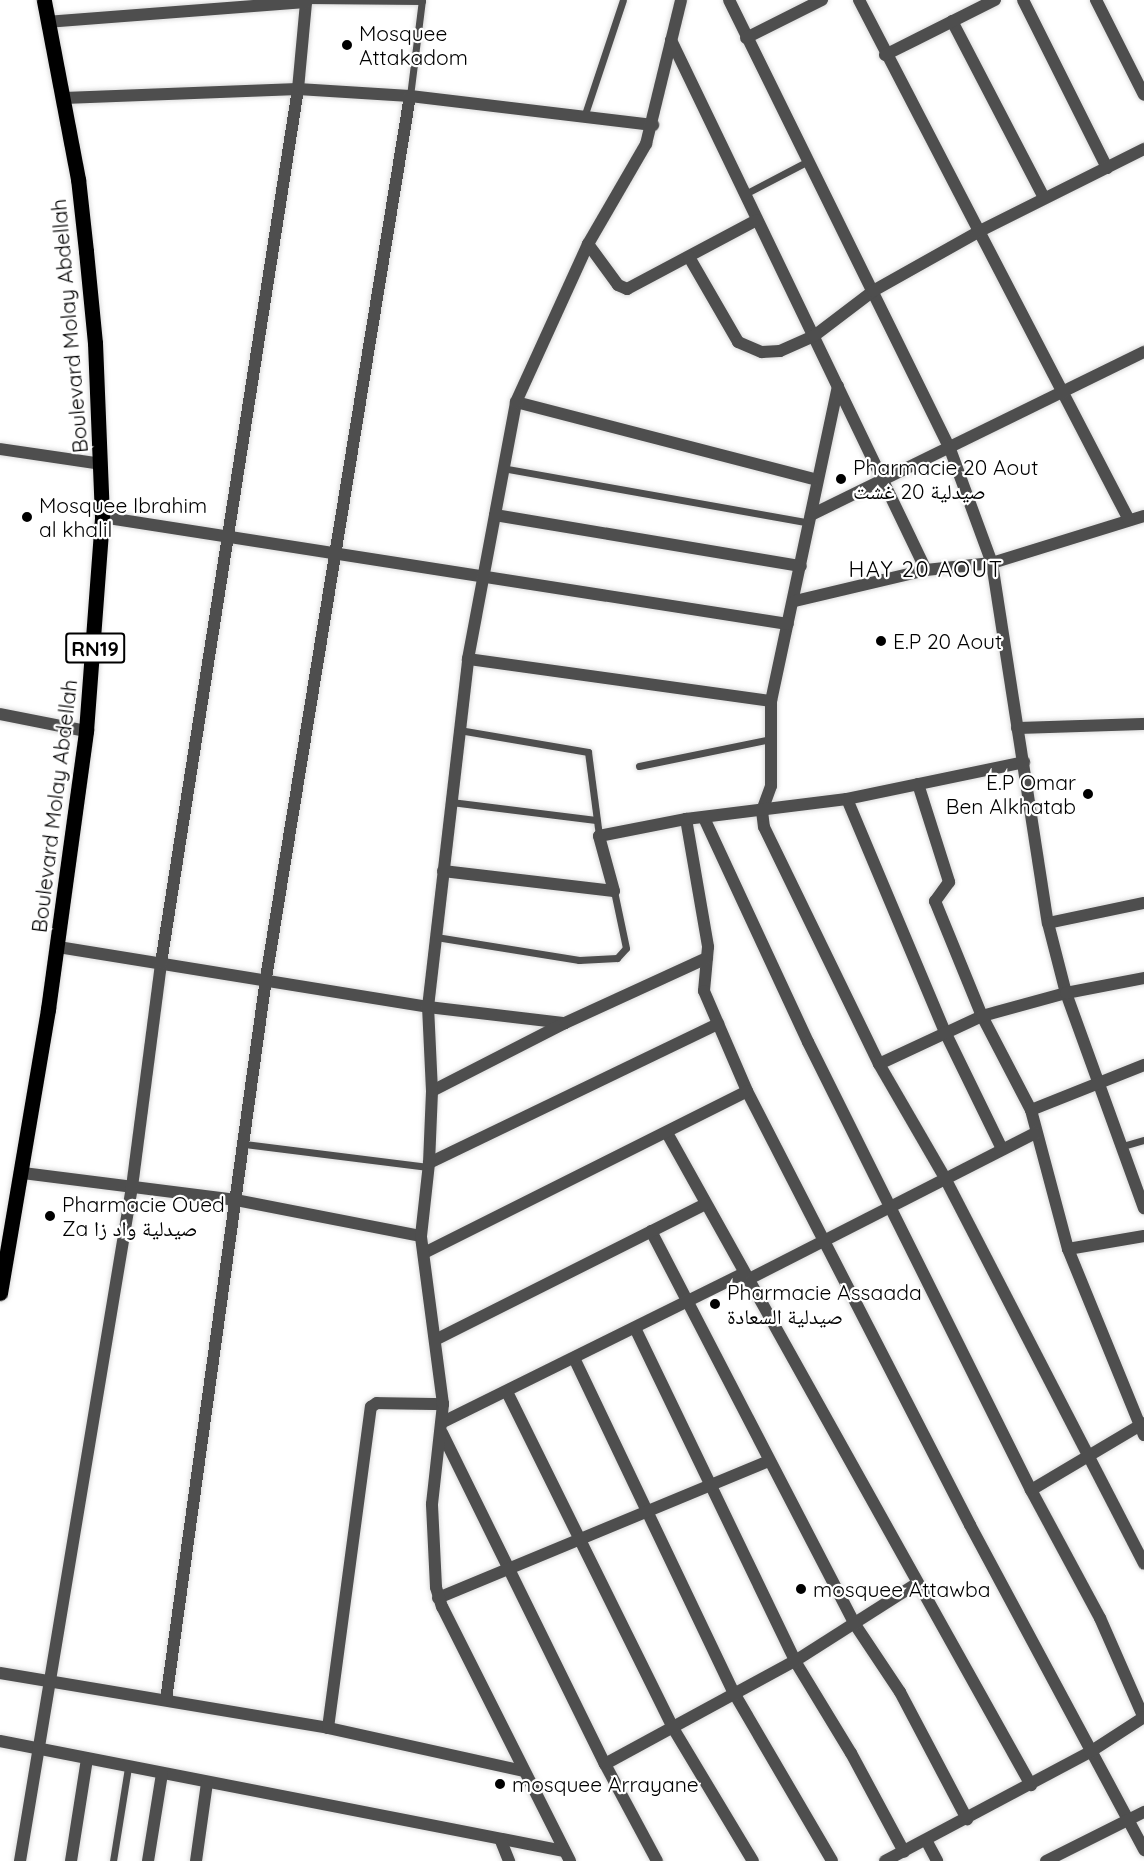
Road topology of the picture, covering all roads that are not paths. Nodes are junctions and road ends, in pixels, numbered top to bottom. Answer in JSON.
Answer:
{"nodes":[{"id":1,"x":44,"y":0,"type":"edge"},
{"id":2,"x":623,"y":0,"type":"edge"},
{"id":3,"x":681,"y":0,"type":"edge"},
{"id":4,"x":729,"y":0,"type":"edge"},
{"id":5,"x":822,"y":0,"type":"edge"},
{"id":6,"x":859,"y":0,"type":"edge"},
{"id":7,"x":995,"y":0,"type":"edge"},
{"id":8,"x":1023,"y":0,"type":"edge"},
{"id":9,"x":1096,"y":0,"type":"edge"},
{"id":10,"x":306,"y":1,"type":"edge"},
{"id":11,"x":422,"y":1,"type":"edge"},
{"id":12,"x":799,"y":5,"type":"edge"},
{"id":13,"x":952,"y":21,"type":"junction"},
{"id":14,"x":49,"y":22,"type":"junction"},
{"id":15,"x":747,"y":38,"type":"junction"},
{"id":16,"x":671,"y":40,"type":"junction"},
{"id":17,"x":885,"y":55,"type":"junction"},
{"id":18,"x":298,"y":89,"type":"junction"},
{"id":19,"x":1144,"y":94,"type":"edge"},
{"id":20,"x":410,"y":96,"type":"junction"},
{"id":21,"x":64,"y":98,"type":"junction"},
{"id":22,"x":584,"y":117,"type":"junction"},
{"id":23,"x":653,"y":125,"type":"junction"},
{"id":24,"x":1144,"y":149,"type":"edge"},
{"id":25,"x":808,"y":161,"type":"junction"},
{"id":26,"x":1107,"y":168,"type":"junction"},
{"id":27,"x":745,"y":194,"type":"junction"},
{"id":28,"x":1044,"y":198,"type":"junction"},
{"id":29,"x":758,"y":219,"type":"junction"},
{"id":30,"x":978,"y":232,"type":"junction"},
{"id":31,"x":588,"y":244,"type":"junction"},
{"id":32,"x":689,"y":257,"type":"junction"},
{"id":33,"x":873,"y":291,"type":"junction"},
{"id":34,"x":814,"y":336,"type":"junction"},
{"id":35,"x":1144,"y":352,"type":"edge"},
{"id":36,"x":838,"y":386,"type":"junction"},
{"id":37,"x":1063,"y":392,"type":"junction"},
{"id":38,"x":516,"y":402,"type":"junction"},
{"id":39,"x":0,"y":449,"type":"edge"},
{"id":40,"x":950,"y":449,"type":"junction"},
{"id":41,"x":101,"y":464,"type":"junction"},
{"id":42,"x":502,"y":468,"type":"junction"},
{"id":43,"x":817,"y":480,"type":"junction"},
{"id":44,"x":885,"y":482,"type":"junction"},
{"id":45,"x":495,"y":515,"type":"junction"},
{"id":46,"x":1144,"y":516,"type":"edge"},
{"id":47,"x":102,"y":517,"type":"junction"},
{"id":48,"x":810,"y":519,"type":"junction"},
{"id":49,"x":1130,"y":520,"type":"junction"},
{"id":50,"x":228,"y":538,"type":"junction"},
{"id":51,"x":336,"y":554,"type":"junction"},
{"id":52,"x":992,"y":563,"type":"junction"},
{"id":53,"x":801,"y":566,"type":"junction"},
{"id":54,"x":926,"y":570,"type":"junction"},
{"id":55,"x":481,"y":577,"type":"junction"},
{"id":56,"x":795,"y":601,"type":"junction"},
{"id":57,"x":788,"y":624,"type":"junction"},
{"id":58,"x":468,"y":659,"type":"junction"},
{"id":59,"x":771,"y":701,"type":"junction"},
{"id":60,"x":0,"y":714,"type":"edge"},
{"id":61,"x":1144,"y":724,"type":"edge"},
{"id":62,"x":1017,"y":728,"type":"junction"},
{"id":63,"x":459,"y":730,"type":"junction"},
{"id":64,"x":86,"y":731,"type":"junction"},
{"id":65,"x":771,"y":739,"type":"junction"},
{"id":66,"x":1024,"y":762,"type":"junction"},
{"id":67,"x":639,"y":766,"type":"dead end"},
{"id":68,"x":918,"y":784,"type":"junction"},
{"id":69,"x":847,"y":799,"type":"junction"},
{"id":70,"x":451,"y":802,"type":"junction"},
{"id":71,"x":762,"y":811,"type":"junction"},
{"id":72,"x":704,"y":818,"type":"junction"},
{"id":73,"x":686,"y":819,"type":"junction"},
{"id":74,"x":596,"y":820,"type":"junction"},
{"id":75,"x":599,"y":836,"type":"junction"},
{"id":76,"x":443,"y":870,"type":"junction"},
{"id":77,"x":614,"y":891,"type":"junction"},
{"id":78,"x":1144,"y":903,"type":"edge"},
{"id":79,"x":1048,"y":923,"type":"junction"},
{"id":80,"x":436,"y":937,"type":"junction"},
{"id":81,"x":57,"y":947,"type":"junction"},
{"id":82,"x":707,"y":958,"type":"junction"},
{"id":83,"x":161,"y":963,"type":"junction"},
{"id":84,"x":266,"y":978,"type":"junction"},
{"id":85,"x":1144,"y":978,"type":"edge"},
{"id":86,"x":1066,"y":993,"type":"junction"},
{"id":87,"x":428,"y":1007,"type":"junction"},
{"id":88,"x":982,"y":1016,"type":"junction"},
{"id":89,"x":565,"y":1023,"type":"junction"},
{"id":90,"x":717,"y":1024,"type":"junction"},
{"id":91,"x":945,"y":1032,"type":"junction"},
{"id":92,"x":879,"y":1064,"type":"junction"},
{"id":93,"x":1144,"y":1065,"type":"edge"},
{"id":94,"x":1099,"y":1085,"type":"junction"},
{"id":95,"x":432,"y":1091,"type":"junction"},
{"id":96,"x":747,"y":1091,"type":"junction"},
{"id":97,"x":1031,"y":1110,"type":"junction"},
{"id":98,"x":667,"y":1132,"type":"junction"},
{"id":99,"x":1036,"y":1133,"type":"junction"},
{"id":100,"x":1144,"y":1140,"type":"edge"},
{"id":101,"x":244,"y":1144,"type":"junction"},
{"id":102,"x":1123,"y":1146,"type":"junction"},
{"id":103,"x":1002,"y":1149,"type":"junction"},
{"id":104,"x":429,"y":1165,"type":"junction"},
{"id":105,"x":22,"y":1173,"type":"junction"},
{"id":106,"x":945,"y":1178,"type":"junction"},
{"id":107,"x":132,"y":1186,"type":"junction"},
{"id":108,"x":236,"y":1200,"type":"junction"},
{"id":109,"x":705,"y":1204,"type":"junction"},
{"id":110,"x":888,"y":1205,"type":"junction"},
{"id":111,"x":1144,"y":1208,"type":"edge"},
{"id":112,"x":651,"y":1231,"type":"junction"},
{"id":113,"x":421,"y":1236,"type":"junction"},
{"id":114,"x":1144,"y":1236,"type":"edge"},
{"id":115,"x":823,"y":1239,"type":"junction"},
{"id":116,"x":1068,"y":1249,"type":"junction"},
{"id":117,"x":423,"y":1253,"type":"junction"},
{"id":118,"x":745,"y":1276,"type":"junction"},
{"id":119,"x":0,"y":1293,"type":"edge"},
{"id":120,"x":689,"y":1302,"type":"junction"},
{"id":121,"x":635,"y":1328,"type":"junction"},
{"id":122,"x":435,"y":1340,"type":"junction"},
{"id":123,"x":574,"y":1358,"type":"junction"},
{"id":124,"x":507,"y":1392,"type":"junction"},
{"id":125,"x":443,"y":1404,"type":"junction"},
{"id":126,"x":442,"y":1427,"type":"junction"},
{"id":127,"x":1142,"y":1428,"type":"edge"},
{"id":128,"x":1088,"y":1458,"type":"junction"},
{"id":129,"x":769,"y":1461,"type":"junction"},
{"id":130,"x":712,"y":1486,"type":"junction"},
{"id":131,"x":1031,"y":1490,"type":"junction"},
{"id":132,"x":650,"y":1512,"type":"junction"},
{"id":133,"x":578,"y":1541,"type":"junction"},
{"id":134,"x":1144,"y":1564,"type":"edge"},
{"id":135,"x":511,"y":1570,"type":"junction"},
{"id":136,"x":916,"y":1584,"type":"junction"},
{"id":137,"x":438,"y":1598,"type":"junction"},
{"id":138,"x":854,"y":1623,"type":"junction"},
{"id":139,"x":795,"y":1661,"type":"junction"},
{"id":140,"x":0,"y":1672,"type":"edge"},
{"id":141,"x":51,"y":1681,"type":"junction"},
{"id":142,"x":734,"y":1693,"type":"junction"},
{"id":143,"x":166,"y":1700,"type":"junction"},
{"id":144,"x":1144,"y":1718,"type":"edge"},
{"id":145,"x":328,"y":1728,"type":"junction"},
{"id":146,"x":673,"y":1728,"type":"junction"},
{"id":147,"x":0,"y":1741,"type":"edge"},
{"id":148,"x":38,"y":1749,"type":"junction"},
{"id":149,"x":1090,"y":1752,"type":"junction"},
{"id":150,"x":87,"y":1759,"type":"junction"},
{"id":151,"x":605,"y":1764,"type":"junction"},
{"id":152,"x":128,"y":1767,"type":"junction"},
{"id":153,"x":523,"y":1771,"type":"junction"},
{"id":154,"x":162,"y":1774,"type":"junction"},
{"id":155,"x":207,"y":1783,"type":"junction"},
{"id":156,"x":1031,"y":1785,"type":"junction"},
{"id":157,"x":1144,"y":1812,"type":"edge"},
{"id":158,"x":967,"y":1819,"type":"junction"},
{"id":159,"x":1128,"y":1821,"type":"junction"},
{"id":160,"x":501,"y":1840,"type":"junction"},
{"id":161,"x":926,"y":1840,"type":"junction"},
{"id":162,"x":1144,"y":1850,"type":"edge"},
{"id":163,"x":904,"y":1852,"type":"junction"},
{"id":164,"x":567,"y":1856,"type":"edge"},
{"id":165,"x":20,"y":1861,"type":"edge"},
{"id":166,"x":71,"y":1861,"type":"edge"},
{"id":167,"x":112,"y":1861,"type":"edge"},
{"id":168,"x":148,"y":1861,"type":"edge"},
{"id":169,"x":196,"y":1861,"type":"edge"},
{"id":170,"x":509,"y":1861,"type":"edge"},
{"id":171,"x":657,"y":1861,"type":"edge"},
{"id":172,"x":753,"y":1861,"type":"edge"},
{"id":173,"x":832,"y":1861,"type":"edge"},
{"id":174,"x":885,"y":1861,"type":"edge"},
{"id":175,"x":937,"y":1861,"type":"edge"},
{"id":176,"x":1046,"y":1861,"type":"edge"}],
"edges":[{"from":1,"to":14,"type":"main road","name":"Boulevard Molay Abdellah","number":"RN19"},
{"from":2,"to":22,"type":"lane"},
{"from":3,"to":16,"type":"street"},
{"from":4,"to":15,"type":"street"},
{"from":5,"to":12,"type":"street"},
{"from":6,"to":17,"type":"street"},
{"from":7,"to":13,"type":"street"},
{"from":8,"to":26,"type":"street"},
{"from":9,"to":19,"type":"street"},
{"from":10,"to":11,"type":"lane"},
{"from":10,"to":14,"type":"street"},
{"from":10,"to":18,"type":"street"},
{"from":11,"to":20,"type":"lane"},
{"from":12,"to":15,"type":"street"},
{"from":13,"to":17,"type":"street"},
{"from":13,"to":28,"type":"street"},
{"from":14,"to":21,"type":"main road","name":"Boulevard Molay Abdellah","number":"RN19"},
{"from":15,"to":25,"type":"street"},
{"from":16,"to":23,"type":"street"},
{"from":16,"to":27,"type":"street"},
{"from":17,"to":30,"type":"street"},
{"from":18,"to":20,"type":"street"},
{"from":18,"to":21,"type":"street"},
{"from":18,"to":50,"type":"street"},
{"from":20,"to":22,"type":"street"},
{"from":20,"to":51,"type":"street"},
{"from":21,"to":41,"type":"main road","name":"Boulevard Molay Abdellah","number":"RN19"},
{"from":22,"to":23,"type":"street"},
{"from":23,"to":31,"type":"street"},
{"from":24,"to":26,"type":"street"},
{"from":25,"to":27,"type":"lane"},
{"from":25,"to":33,"type":"street"},
{"from":26,"to":28,"type":"street"},
{"from":27,"to":29,"type":"street"},
{"from":28,"to":30,"type":"street"},
{"from":29,"to":32,"type":"street"},
{"from":29,"to":34,"type":"street"},
{"from":30,"to":33,"type":"street"},
{"from":30,"to":37,"type":"street"},
{"from":31,"to":32,"type":"street"},
{"from":31,"to":38,"type":"street"},
{"from":32,"to":34,"type":"street"},
{"from":33,"to":34,"type":"street"},
{"from":33,"to":40,"type":"street"},
{"from":34,"to":36,"type":"street"},
{"from":35,"to":37,"type":"street"},
{"from":36,"to":43,"type":"street"},
{"from":36,"to":44,"type":"street"},
{"from":37,"to":40,"type":"street"},
{"from":37,"to":49,"type":"street"},
{"from":38,"to":42,"type":"street"},
{"from":38,"to":43,"type":"street"},
{"from":39,"to":41,"type":"street"},
{"from":40,"to":44,"type":"street"},
{"from":40,"to":52,"type":"street"},
{"from":41,"to":47,"type":"main road","name":"Boulevard Molay Abdellah","number":"RN19"},
{"from":42,"to":45,"type":"street"},
{"from":42,"to":48,"type":"lane"},
{"from":43,"to":48,"type":"street"},
{"from":44,"to":48,"type":"street"},
{"from":44,"to":54,"type":"street"},
{"from":45,"to":53,"type":"street"},
{"from":45,"to":55,"type":"street"},
{"from":46,"to":49,"type":"street"},
{"from":47,"to":50,"type":"street"},
{"from":47,"to":64,"type":"main road","name":"Boulevard Molay Abdellah","number":"RN19"},
{"from":48,"to":53,"type":"street"},
{"from":49,"to":52,"type":"street"},
{"from":50,"to":51,"type":"street"},
{"from":50,"to":83,"type":"street"},
{"from":51,"to":55,"type":"street"},
{"from":51,"to":84,"type":"street"},
{"from":52,"to":54,"type":"street"},
{"from":52,"to":62,"type":"street"},
{"from":53,"to":56,"type":"street"},
{"from":54,"to":56,"type":"street"},
{"from":55,"to":57,"type":"street"},
{"from":55,"to":58,"type":"street"},
{"from":56,"to":57,"type":"street"},
{"from":57,"to":59,"type":"street"},
{"from":58,"to":59,"type":"street"},
{"from":58,"to":63,"type":"street"},
{"from":59,"to":65,"type":"street"},
{"from":60,"to":64,"type":"street"},
{"from":61,"to":62,"type":"street"},
{"from":62,"to":66,"type":"street"},
{"from":63,"to":70,"type":"street"},
{"from":63,"to":74,"type":"lane"},
{"from":64,"to":81,"type":"main road","name":"Boulevard Molay Abdellah","number":"RN19"},
{"from":65,"to":67,"type":"lane"},
{"from":65,"to":71,"type":"street"},
{"from":66,"to":68,"type":"street"},
{"from":66,"to":79,"type":"street"},
{"from":68,"to":69,"type":"street"},
{"from":68,"to":88,"type":"street"},
{"from":69,"to":71,"type":"street"},
{"from":69,"to":91,"type":"street"},
{"from":70,"to":74,"type":"lane"},
{"from":70,"to":76,"type":"street"},
{"from":71,"to":72,"type":"street"},
{"from":71,"to":92,"type":"street"},
{"from":72,"to":73,"type":"street"},
{"from":72,"to":110,"type":"street"},
{"from":73,"to":75,"type":"street"},
{"from":73,"to":82,"type":"street"},
{"from":74,"to":75,"type":"lane"},
{"from":75,"to":77,"type":"street"},
{"from":76,"to":77,"type":"street"},
{"from":76,"to":80,"type":"street"},
{"from":77,"to":80,"type":"lane"},
{"from":78,"to":79,"type":"street"},
{"from":79,"to":86,"type":"street"},
{"from":80,"to":87,"type":"street"},
{"from":81,"to":83,"type":"street"},
{"from":81,"to":105,"type":"main road","name":"Boulevard Molay Abdellah","number":"RN19"},
{"from":82,"to":89,"type":"street"},
{"from":82,"to":90,"type":"street"},
{"from":83,"to":84,"type":"street"},
{"from":83,"to":107,"type":"street"},
{"from":84,"to":87,"type":"street"},
{"from":84,"to":101,"type":"street"},
{"from":85,"to":86,"type":"street"},
{"from":86,"to":88,"type":"street"},
{"from":86,"to":94,"type":"street"},
{"from":87,"to":89,"type":"street"},
{"from":87,"to":95,"type":"street"},
{"from":88,"to":91,"type":"street"},
{"from":88,"to":97,"type":"street"},
{"from":89,"to":95,"type":"street"},
{"from":90,"to":96,"type":"street"},
{"from":90,"to":104,"type":"street"},
{"from":91,"to":92,"type":"street"},
{"from":91,"to":103,"type":"street"},
{"from":92,"to":106,"type":"street"},
{"from":93,"to":94,"type":"street"},
{"from":94,"to":97,"type":"street"},
{"from":94,"to":102,"type":"street"},
{"from":95,"to":104,"type":"street"},
{"from":96,"to":98,"type":"street"},
{"from":96,"to":115,"type":"street"},
{"from":97,"to":99,"type":"street"},
{"from":98,"to":109,"type":"street"},
{"from":98,"to":117,"type":"street"},
{"from":99,"to":103,"type":"street"},
{"from":99,"to":116,"type":"street"},
{"from":100,"to":102,"type":"lane"},
{"from":101,"to":104,"type":"lane"},
{"from":101,"to":108,"type":"street"},
{"from":102,"to":111,"type":"street"},
{"from":103,"to":106,"type":"street"},
{"from":104,"to":113,"type":"street"},
{"from":105,"to":107,"type":"street"},
{"from":105,"to":119,"type":"main road","name":"Boulevard Molay Abdellah","number":"RN19"},
{"from":106,"to":110,"type":"street"},
{"from":106,"to":128,"type":"street"},
{"from":107,"to":108,"type":"street"},
{"from":107,"to":141,"type":"street"},
{"from":108,"to":113,"type":"street"},
{"from":108,"to":143,"type":"street"},
{"from":109,"to":112,"type":"street"},
{"from":109,"to":118,"type":"street"},
{"from":110,"to":115,"type":"street"},
{"from":110,"to":131,"type":"street"},
{"from":112,"to":120,"type":"street"},
{"from":112,"to":122,"type":"street"},
{"from":113,"to":117,"type":"street"},
{"from":114,"to":116,"type":"street"},
{"from":115,"to":118,"type":"street"},
{"from":115,"to":149,"type":"street"},
{"from":116,"to":127,"type":"street"},
{"from":117,"to":122,"type":"street"},
{"from":118,"to":120,"type":"street"},
{"from":118,"to":136,"type":"street"},
{"from":120,"to":121,"type":"street"},
{"from":120,"to":129,"type":"street"},
{"from":121,"to":123,"type":"street"},
{"from":121,"to":130,"type":"street"},
{"from":122,"to":125,"type":"street"},
{"from":123,"to":124,"type":"street"},
{"from":123,"to":132,"type":"street"},
{"from":124,"to":126,"type":"street"},
{"from":124,"to":133,"type":"street"},
{"from":125,"to":126,"type":"street"},
{"from":125,"to":145,"type":"street"},
{"from":126,"to":135,"type":"street"},
{"from":126,"to":137,"type":"street"},
{"from":127,"to":128,"type":"street"},
{"from":128,"to":131,"type":"street"},
{"from":128,"to":134,"type":"street"},
{"from":129,"to":130,"type":"street"},
{"from":129,"to":138,"type":"street"},
{"from":130,"to":132,"type":"street"},
{"from":130,"to":139,"type":"street"},
{"from":131,"to":144,"type":"street"},
{"from":132,"to":133,"type":"street"},
{"from":132,"to":142,"type":"street"},
{"from":133,"to":135,"type":"street"},
{"from":133,"to":146,"type":"street"},
{"from":135,"to":137,"type":"street"},
{"from":135,"to":151,"type":"street"},
{"from":136,"to":138,"type":"street"},
{"from":136,"to":156,"type":"street"},
{"from":137,"to":153,"type":"street"},
{"from":138,"to":139,"type":"street"},
{"from":138,"to":158,"type":"street"},
{"from":139,"to":142,"type":"street"},
{"from":139,"to":163,"type":"street"},
{"from":140,"to":141,"type":"street"},
{"from":141,"to":143,"type":"street"},
{"from":141,"to":148,"type":"street"},
{"from":142,"to":146,"type":"street"},
{"from":142,"to":173,"type":"street"},
{"from":143,"to":145,"type":"street"},
{"from":144,"to":149,"type":"street"},
{"from":145,"to":153,"type":"street"},
{"from":146,"to":151,"type":"street"},
{"from":146,"to":172,"type":"street"},
{"from":147,"to":148,"type":"street"},
{"from":148,"to":150,"type":"street"},
{"from":148,"to":165,"type":"street"},
{"from":149,"to":156,"type":"street"},
{"from":149,"to":159,"type":"street"},
{"from":150,"to":152,"type":"street"},
{"from":150,"to":166,"type":"street"},
{"from":151,"to":171,"type":"street"},
{"from":152,"to":154,"type":"street"},
{"from":152,"to":167,"type":"lane"},
{"from":153,"to":164,"type":"street"},
{"from":154,"to":155,"type":"street"},
{"from":154,"to":168,"type":"street"},
{"from":155,"to":160,"type":"street"},
{"from":155,"to":169,"type":"street"},
{"from":156,"to":158,"type":"street"},
{"from":157,"to":159,"type":"street"},
{"from":158,"to":161,"type":"street"},
{"from":159,"to":162,"type":"street"},
{"from":159,"to":176,"type":"street"},
{"from":160,"to":164,"type":"street"},
{"from":160,"to":170,"type":"street"},
{"from":161,"to":163,"type":"street"},
{"from":161,"to":175,"type":"street"},
{"from":163,"to":174,"type":"street"}]}
